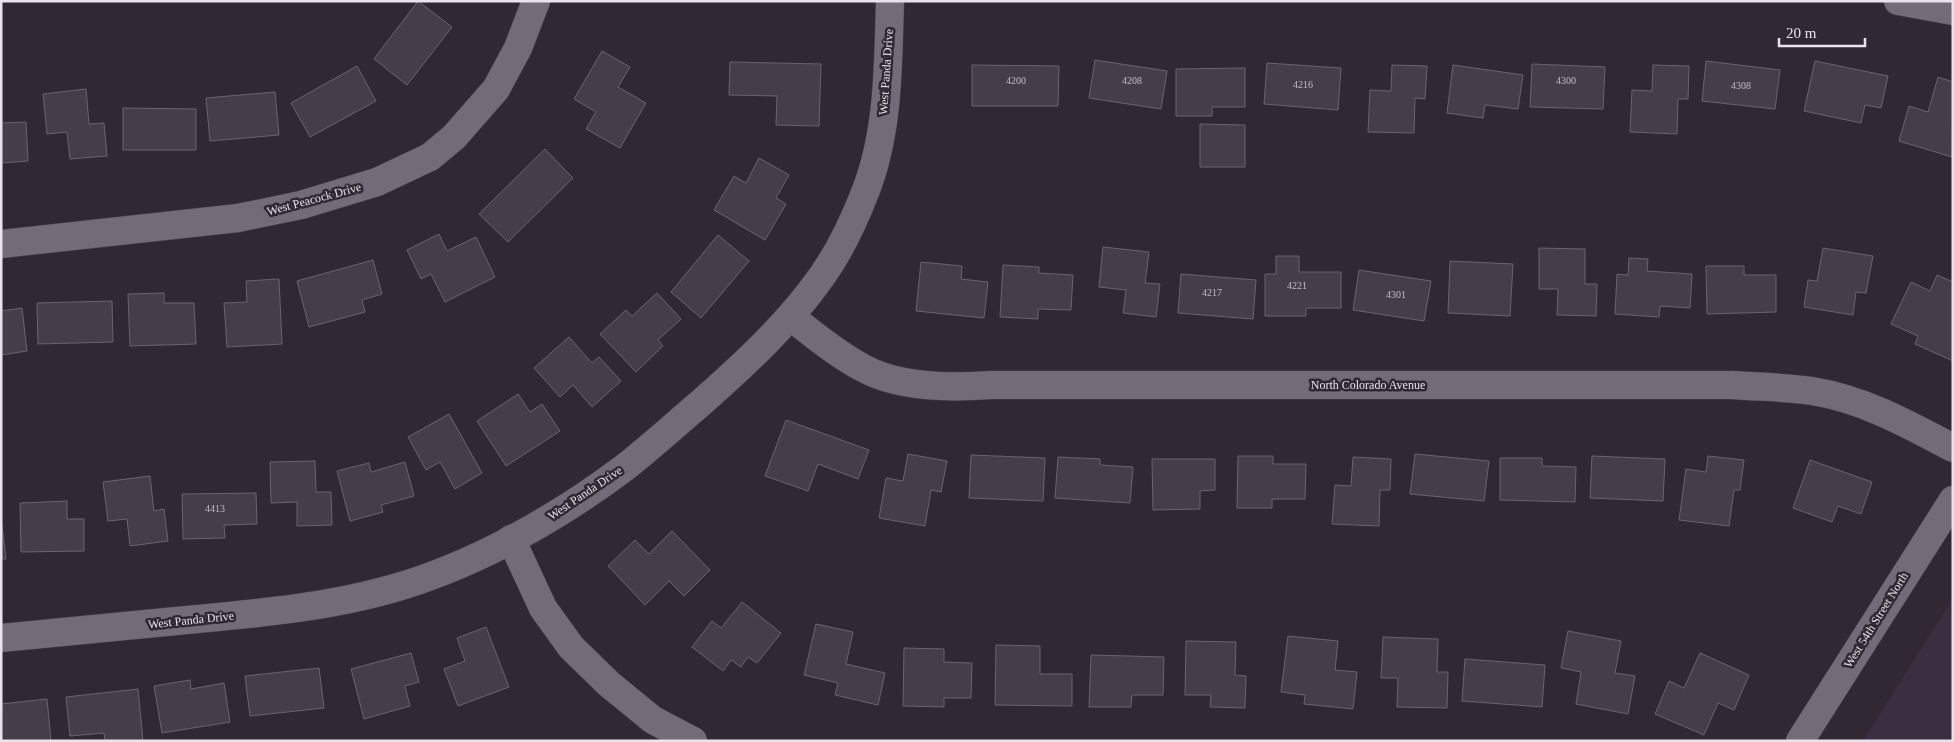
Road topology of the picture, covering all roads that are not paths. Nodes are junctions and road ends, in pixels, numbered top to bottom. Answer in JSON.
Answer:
{"nodes":[{"id":1,"x":536,"y":1,"type":"edge"},
{"id":2,"x":890,"y":1,"type":"edge"},
{"id":3,"x":1898,"y":1,"type":"edge"},
{"id":4,"x":1953,"y":11,"type":"edge"},
{"id":5,"x":1,"y":244,"type":"edge"},
{"id":6,"x":791,"y":317,"type":"junction"},
{"id":7,"x":1953,"y":448,"type":"edge"},
{"id":8,"x":1953,"y":500,"type":"edge"},
{"id":9,"x":511,"y":539,"type":"junction"},
{"id":10,"x":1,"y":638,"type":"edge"},
{"id":11,"x":692,"y":741,"type":"edge"},
{"id":12,"x":1800,"y":741,"type":"edge"}],
"edges":[{"from":1,"to":5,"type":"street","name":"West Peacock Drive"},
{"from":2,"to":6,"type":"street","name":"West Panda Drive"},
{"from":3,"to":4,"type":"street"},
{"from":6,"to":7,"type":"street","name":"North Colorado Avenue"},
{"from":6,"to":9,"type":"street","name":"West Panda Drive"},
{"from":8,"to":12,"type":"street","name":"West 54th Street North"},
{"from":9,"to":10,"type":"street","name":"West Panda Drive"},
{"from":9,"to":11,"type":"street"}]}
